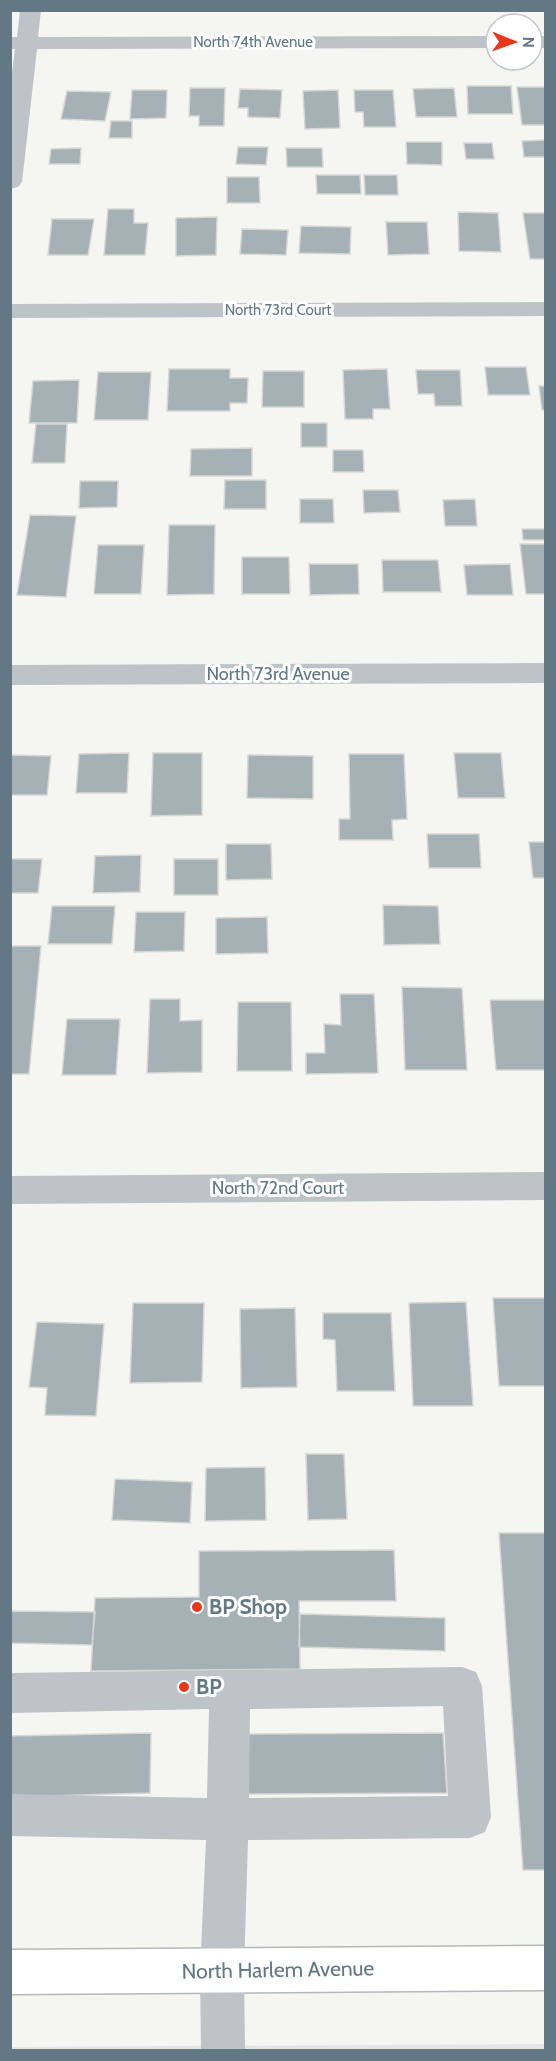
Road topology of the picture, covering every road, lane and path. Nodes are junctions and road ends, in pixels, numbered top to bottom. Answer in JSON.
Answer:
{"nodes":[{"id":1,"x":31,"y":10,"type":"edge"},
{"id":2,"x":484,"y":42,"type":"edge"},
{"id":3,"x":19,"y":43,"type":"edge"},
{"id":4,"x":10,"y":182,"type":"edge"},
{"id":5,"x":546,"y":309,"type":"edge"},
{"id":6,"x":10,"y":311,"type":"edge"},
{"id":7,"x":546,"y":673,"type":"edge"},
{"id":8,"x":10,"y":675,"type":"edge"},
{"id":9,"x":546,"y":1186,"type":"edge"},
{"id":10,"x":10,"y":1190,"type":"edge"},
{"id":11,"x":230,"y":1690,"type":"junction"},
{"id":12,"x":10,"y":1693,"type":"edge"},
{"id":13,"x":10,"y":1815,"type":"edge"},
{"id":14,"x":228,"y":1819,"type":"junction"},
{"id":15,"x":546,"y":1968,"type":"edge"},
{"id":16,"x":222,"y":1971,"type":"junction"},
{"id":17,"x":10,"y":1972,"type":"edge"},
{"id":18,"x":223,"y":2050,"type":"edge"}],
"edges":[{"from":1,"to":3,"type":"street"},
{"from":2,"to":3,"type":"street","name":"North 74th Avenue"},
{"from":3,"to":4,"type":"street"},
{"from":5,"to":6,"type":"street","name":"North 73rd Court"},
{"from":7,"to":8,"type":"street","name":"North 73rd Avenue"},
{"from":9,"to":10,"type":"street","name":"North 72nd Court"},
{"from":11,"to":12,"type":"street"},
{"from":11,"to":14,"type":"street"},
{"from":11,"to":14,"type":"street"},
{"from":13,"to":14,"type":"street"},
{"from":14,"to":16,"type":"street"},
{"from":15,"to":16,"type":"main road","name":"North Harlem Avenue"},
{"from":16,"to":17,"type":"main road","name":"North Harlem Avenue"},
{"from":16,"to":18,"type":"street"}]}
